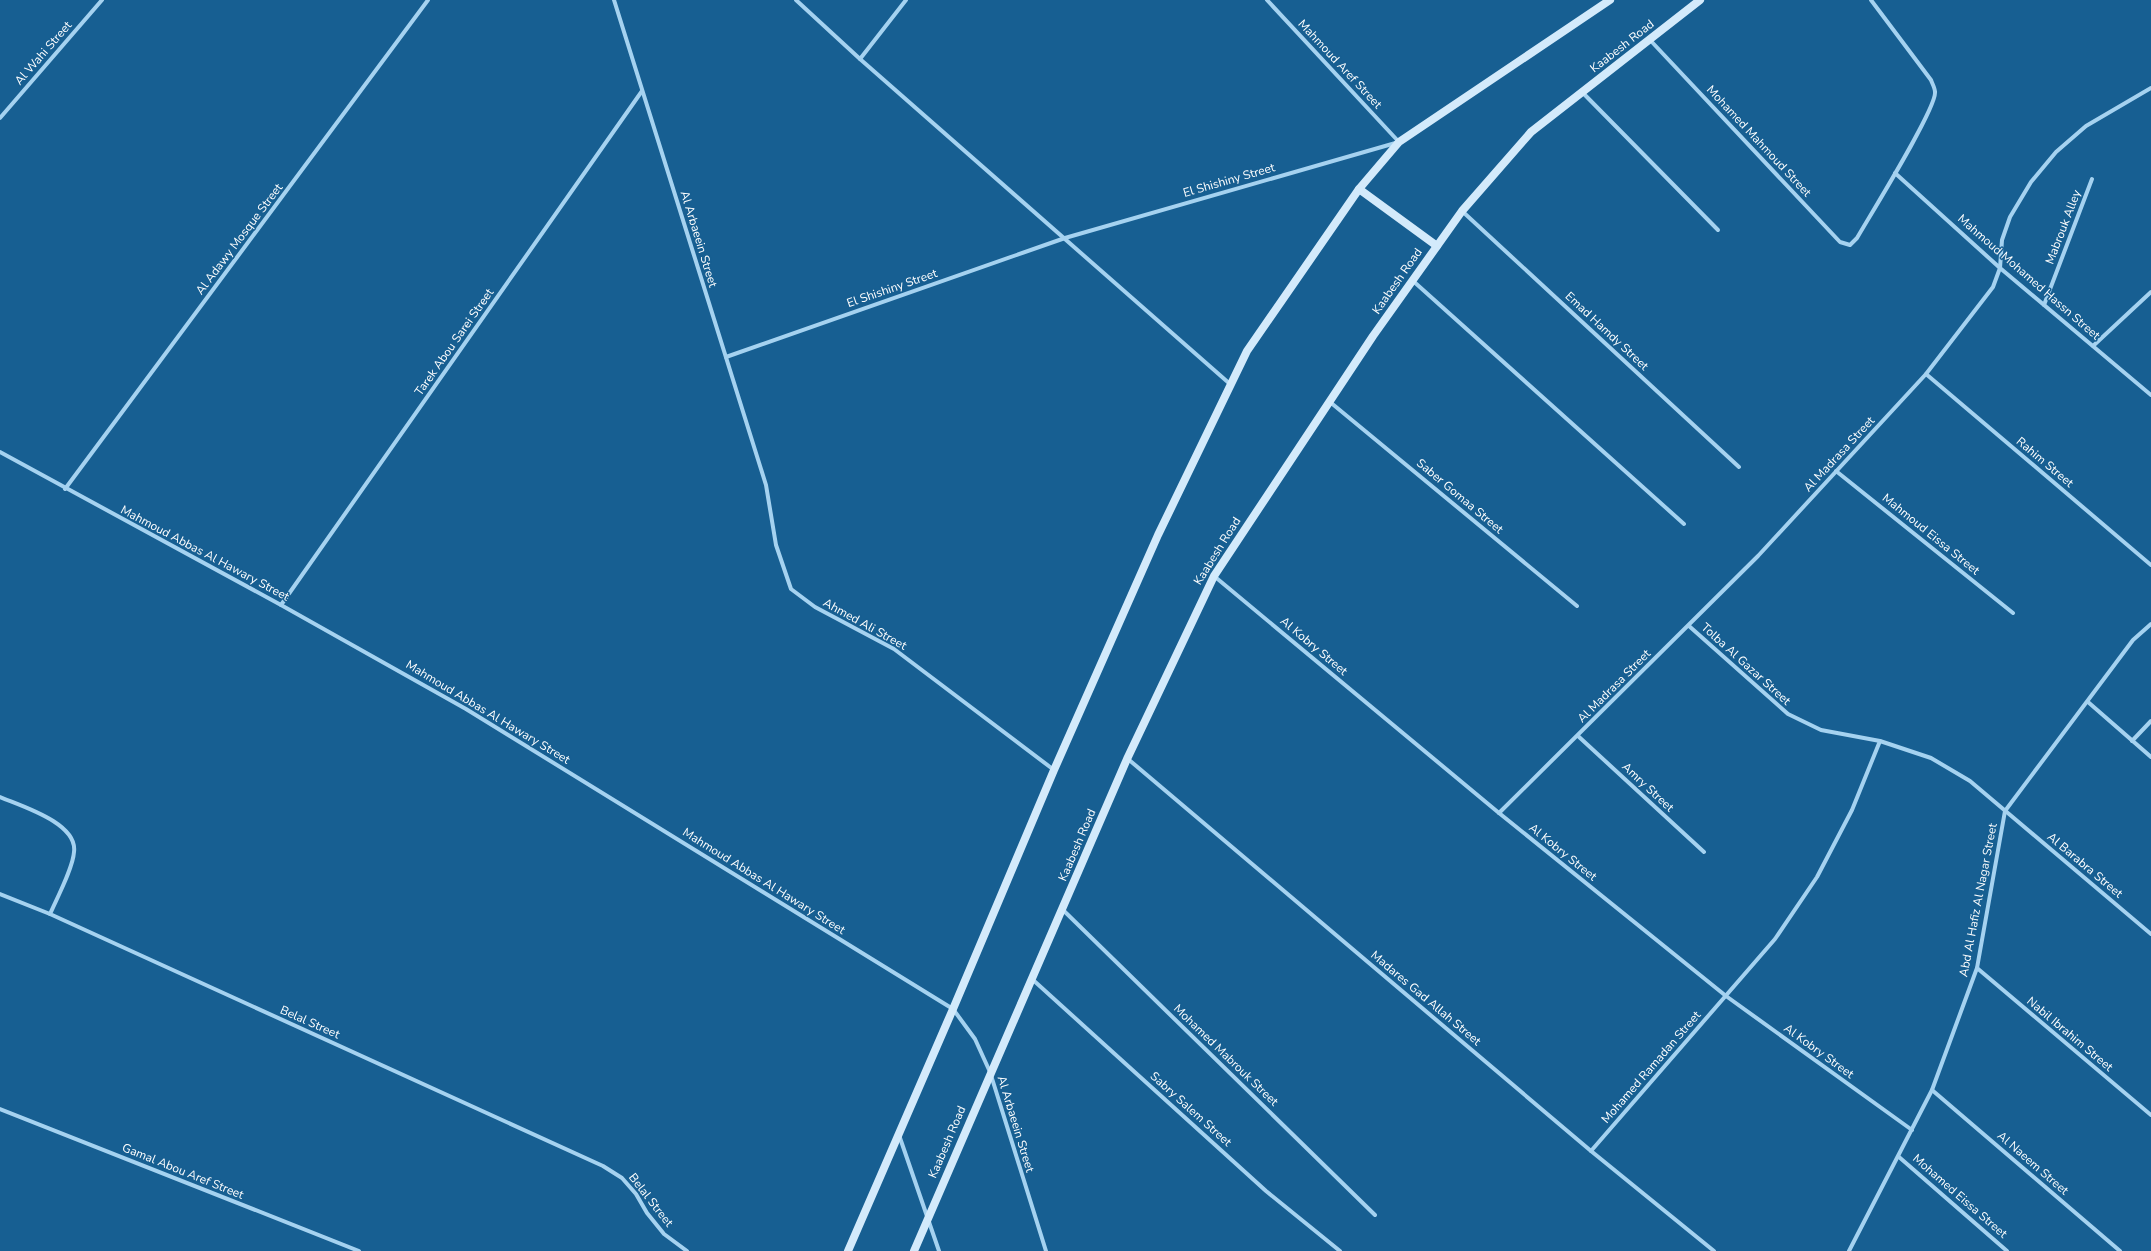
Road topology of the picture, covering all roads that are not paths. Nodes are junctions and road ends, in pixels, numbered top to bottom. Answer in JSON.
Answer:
{"nodes":[{"id":1,"x":102,"y":0,"type":"edge"},
{"id":2,"x":428,"y":0,"type":"edge"},
{"id":3,"x":614,"y":0,"type":"edge"},
{"id":4,"x":796,"y":0,"type":"edge"},
{"id":5,"x":906,"y":0,"type":"edge"},
{"id":6,"x":1267,"y":0,"type":"edge"},
{"id":7,"x":1610,"y":0,"type":"edge"},
{"id":8,"x":1700,"y":0,"type":"edge"},
{"id":9,"x":1871,"y":0,"type":"edge"},
{"id":10,"x":1650,"y":39,"type":"junction"},
{"id":11,"x":860,"y":59,"type":"junction"},
{"id":12,"x":2151,"y":88,"type":"edge"},
{"id":13,"x":642,"y":91,"type":"junction"},
{"id":14,"x":1582,"y":92,"type":"junction"},
{"id":15,"x":0,"y":118,"type":"edge"},
{"id":16,"x":1399,"y":142,"type":"junction"},
{"id":17,"x":1895,"y":173,"type":"junction"},
{"id":18,"x":2092,"y":179,"type":"dead end"},
{"id":19,"x":1359,"y":189,"type":"junction"},
{"id":20,"x":1462,"y":211,"type":"junction"},
{"id":21,"x":1718,"y":230,"type":"dead end"},
{"id":22,"x":1065,"y":238,"type":"junction"},
{"id":23,"x":1437,"y":246,"type":"junction"},
{"id":24,"x":2000,"y":268,"type":"junction"},
{"id":25,"x":1412,"y":279,"type":"junction"},
{"id":26,"x":2151,"y":292,"type":"edge"},
{"id":27,"x":2044,"y":305,"type":"junction"},
{"id":28,"x":2093,"y":346,"type":"junction"},
{"id":29,"x":726,"y":358,"type":"junction"},
{"id":30,"x":1926,"y":374,"type":"junction"},
{"id":31,"x":1231,"y":385,"type":"junction"},
{"id":32,"x":2151,"y":395,"type":"edge"},
{"id":33,"x":1330,"y":402,"type":"junction"},
{"id":34,"x":0,"y":452,"type":"edge"},
{"id":35,"x":1740,"y":467,"type":"dead end"},
{"id":36,"x":1836,"y":471,"type":"junction"},
{"id":37,"x":766,"y":485,"type":"joint"},
{"id":38,"x":65,"y":489,"type":"junction"},
{"id":39,"x":1684,"y":524,"type":"dead end"},
{"id":40,"x":2151,"y":565,"type":"edge"},
{"id":41,"x":1214,"y":576,"type":"junction"},
{"id":42,"x":281,"y":605,"type":"junction"},
{"id":43,"x":1577,"y":606,"type":"dead end"},
{"id":44,"x":2013,"y":613,"type":"dead end"},
{"id":45,"x":2151,"y":624,"type":"edge"},
{"id":46,"x":1689,"y":626,"type":"junction"},
{"id":47,"x":2088,"y":702,"type":"junction"},
{"id":48,"x":2151,"y":720,"type":"edge"},
{"id":49,"x":1578,"y":736,"type":"junction"},
{"id":50,"x":1880,"y":741,"type":"junction"},
{"id":51,"x":2132,"y":741,"type":"junction"},
{"id":52,"x":2151,"y":757,"type":"edge"},
{"id":53,"x":1127,"y":759,"type":"junction"},
{"id":54,"x":1054,"y":770,"type":"junction"},
{"id":55,"x":0,"y":797,"type":"edge"},
{"id":56,"x":2006,"y":811,"type":"junction"},
{"id":57,"x":1499,"y":813,"type":"junction"},
{"id":58,"x":1704,"y":852,"type":"dead end"},
{"id":59,"x":0,"y":894,"type":"edge"},
{"id":60,"x":1062,"y":909,"type":"junction"},
{"id":61,"x":50,"y":914,"type":"junction"},
{"id":62,"x":2151,"y":934,"type":"edge"},
{"id":63,"x":1977,"y":968,"type":"junction"},
{"id":64,"x":1032,"y":979,"type":"junction"},
{"id":65,"x":1726,"y":996,"type":"junction"},
{"id":66,"x":953,"y":1009,"type":"junction"},
{"id":67,"x":990,"y":1072,"type":"junction"},
{"id":68,"x":1932,"y":1090,"type":"junction"},
{"id":69,"x":0,"y":1109,"type":"edge"},
{"id":70,"x":2151,"y":1115,"type":"edge"},
{"id":71,"x":1912,"y":1130,"type":"junction"},
{"id":72,"x":899,"y":1134,"type":"junction"},
{"id":73,"x":1591,"y":1151,"type":"junction"},
{"id":74,"x":1899,"y":1157,"type":"junction"},
{"id":75,"x":1375,"y":1215,"type":"dead end"},
{"id":76,"x":929,"y":1216,"type":"junction"},
{"id":77,"x":359,"y":1251,"type":"edge"},
{"id":78,"x":687,"y":1251,"type":"edge"},
{"id":79,"x":848,"y":1251,"type":"edge"},
{"id":80,"x":914,"y":1251,"type":"edge"},
{"id":81,"x":939,"y":1251,"type":"edge"},
{"id":82,"x":1046,"y":1251,"type":"edge"},
{"id":83,"x":1340,"y":1251,"type":"edge"},
{"id":84,"x":1714,"y":1251,"type":"edge"},
{"id":85,"x":1849,"y":1251,"type":"edge"},
{"id":86,"x":2007,"y":1251,"type":"edge"},
{"id":87,"x":2120,"y":1251,"type":"edge"}],
"edges":[{"from":1,"to":15,"type":"street","name":"Al Wahi Street"},
{"from":2,"to":38,"type":"street","name":"Al Adawy Mosque Street"},
{"from":3,"to":13,"type":"street","name":"Al Arbaeein Street"},
{"from":4,"to":11,"type":"street"},
{"from":5,"to":11,"type":"street"},
{"from":6,"to":16,"type":"street","name":"Mahmoud Aref Street"},
{"from":7,"to":16,"type":"street"},
{"from":8,"to":10,"type":"street","name":"Kaabesh Road"},
{"from":9,"to":17,"type":"street"},
{"from":10,"to":14,"type":"street","name":"Kaabesh Road"},
{"from":10,"to":17,"type":"street","name":"Mohamed Mahmoud Street"},
{"from":11,"to":22,"type":"street"},
{"from":12,"to":24,"type":"street","name":"Al Madrasa Street"},
{"from":13,"to":29,"type":"street","name":"Al Arbaeein Street"},
{"from":13,"to":42,"type":"street","name":"Tarek Abou Sarei Street"},
{"from":14,"to":20,"type":"street","name":"Kaabesh Road"},
{"from":14,"to":21,"type":"street"},
{"from":16,"to":19,"type":"street"},
{"from":16,"to":22,"type":"street","name":"El Shishiny Street"},
{"from":17,"to":24,"type":"street","name":"Mahmoud Mohamed Hassn Street"},
{"from":18,"to":27,"type":"street","name":"Mabrouk Alley"},
{"from":19,"to":23,"type":"street"},
{"from":19,"to":31,"type":"street"},
{"from":20,"to":23,"type":"street","name":"Kaabesh Road"},
{"from":20,"to":35,"type":"street","name":"Emad Hamdy Street"},
{"from":22,"to":29,"type":"street","name":"El Shishiny Street"},
{"from":22,"to":31,"type":"street"},
{"from":23,"to":25,"type":"street","name":"Kaabesh Road"},
{"from":24,"to":27,"type":"street","name":"Mahmoud Mohamed Hassn Street"},
{"from":24,"to":30,"type":"street","name":"Al Madrasa Street"},
{"from":25,"to":33,"type":"street","name":"Kaabesh Road"},
{"from":25,"to":39,"type":"street"},
{"from":26,"to":28,"type":"street"},
{"from":27,"to":28,"type":"street","name":"Mahmoud Mohamed Hassn Street"},
{"from":28,"to":32,"type":"street","name":"Mahmoud Mohamed Hassn Street"},
{"from":29,"to":37,"type":"street","name":"Al Arbaeein Street"},
{"from":30,"to":36,"type":"street","name":"Al Madrasa Street"},
{"from":30,"to":40,"type":"street","name":"Rahim Street"},
{"from":31,"to":54,"type":"street"},
{"from":33,"to":41,"type":"street","name":"Kaabesh Road"},
{"from":33,"to":43,"type":"street","name":"Saber Gomaa Street"},
{"from":34,"to":38,"type":"street","name":"Mahmoud Abbas Al Hawary Street"},
{"from":36,"to":44,"type":"street","name":"Mahmoud Eissa Street"},
{"from":36,"to":46,"type":"street","name":"Al Madrasa Street"},
{"from":37,"to":54,"type":"street","name":"Ahmed Ali Street"},
{"from":38,"to":42,"type":"street","name":"Mahmoud Abbas Al Hawary Street"},
{"from":41,"to":53,"type":"street","name":"Kaabesh Road"},
{"from":41,"to":57,"type":"street","name":"Al Kobry Street"},
{"from":42,"to":66,"type":"street","name":"Mahmoud Abbas Al Hawary Street"},
{"from":45,"to":47,"type":"street","name":"Abd Al Hafiz Al Nagar Street"},
{"from":46,"to":49,"type":"street","name":"Al Madrasa Street"},
{"from":46,"to":50,"type":"street","name":"Tolba Al Gazar Street"},
{"from":47,"to":51,"type":"street"},
{"from":47,"to":56,"type":"street","name":"Abd Al Hafiz Al Nagar Street"},
{"from":48,"to":51,"type":"street"},
{"from":49,"to":57,"type":"street","name":"Al Madrasa Street"},
{"from":49,"to":58,"type":"street","name":"Amry Street"},
{"from":50,"to":56,"type":"street","name":"Tolba Al Gazar Street"},
{"from":50,"to":65,"type":"street","name":"Mohamed Ramadan Street"},
{"from":51,"to":52,"type":"street"},
{"from":53,"to":60,"type":"street","name":"Kaabesh Road"},
{"from":53,"to":73,"type":"street","name":"Madares Gad Allah Street"},
{"from":54,"to":66,"type":"street"},
{"from":55,"to":61,"type":"street"},
{"from":56,"to":62,"type":"street","name":"Al Barabra Street"},
{"from":56,"to":63,"type":"street","name":"Abd Al Hafiz Al Nagar Street"},
{"from":57,"to":65,"type":"street","name":"Al Kobry Street"},
{"from":59,"to":61,"type":"street","name":"Belal Street"},
{"from":60,"to":64,"type":"street","name":"Kaabesh Road"},
{"from":60,"to":75,"type":"street","name":"Mohamed Mabrouk Street"},
{"from":61,"to":78,"type":"street","name":"Belal Street"},
{"from":63,"to":68,"type":"street","name":"Abd Al Hafiz Al Nagar Street"},
{"from":63,"to":70,"type":"street","name":"Nabil Ibrahim Street"},
{"from":64,"to":67,"type":"street","name":"Kaabesh Road"},
{"from":64,"to":83,"type":"street","name":"Sabry Salem Street"},
{"from":65,"to":71,"type":"street","name":"Al Kobry Street"},
{"from":65,"to":73,"type":"street","name":"Mohamed Ramadan Street"},
{"from":66,"to":67,"type":"street","name":"Al Arbaeein Street"},
{"from":66,"to":72,"type":"street"},
{"from":67,"to":76,"type":"street","name":"Kaabesh Road"},
{"from":67,"to":82,"type":"street","name":"Al Arbaeein Street"},
{"from":68,"to":71,"type":"street","name":"Abd Al Hafiz Al Nagar Street"},
{"from":68,"to":87,"type":"street","name":"Al Naeem Street"},
{"from":69,"to":77,"type":"street","name":"Gamal Abou Aref Street"},
{"from":71,"to":74,"type":"street","name":"Abd Al Hafiz Al Nagar Street"},
{"from":72,"to":76,"type":"street"},
{"from":72,"to":79,"type":"street"},
{"from":73,"to":84,"type":"street","name":"Madares Gad Allah Street"},
{"from":74,"to":85,"type":"street","name":"Abd Al Hafiz Al Nagar Street"},
{"from":74,"to":86,"type":"street","name":"Mohamed Eissa Street"},
{"from":76,"to":80,"type":"street","name":"Kaabesh Road"},
{"from":76,"to":81,"type":"street"}]}
